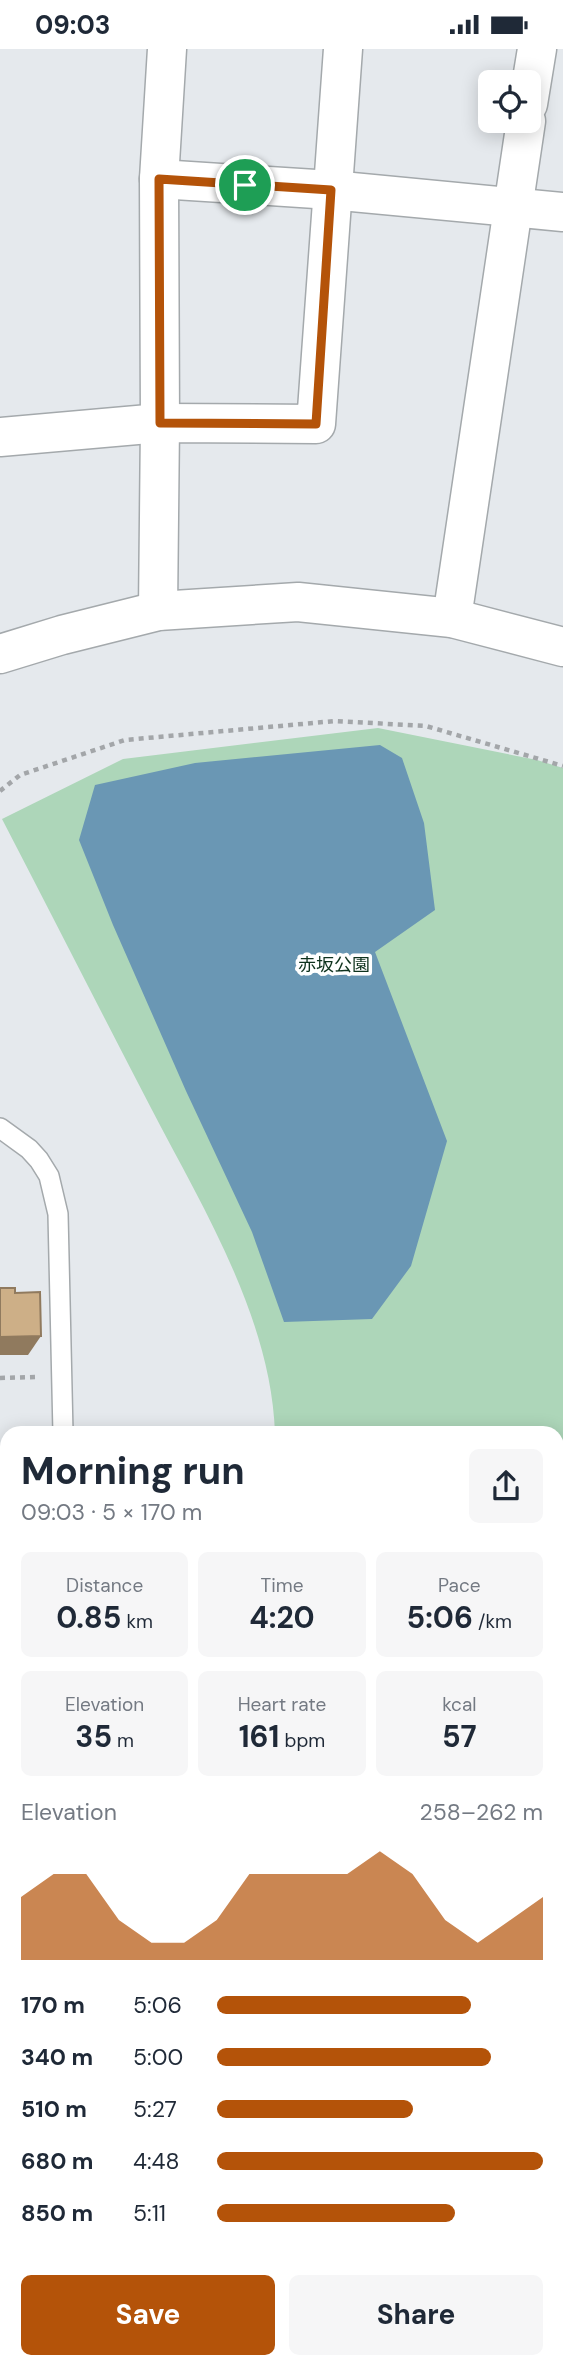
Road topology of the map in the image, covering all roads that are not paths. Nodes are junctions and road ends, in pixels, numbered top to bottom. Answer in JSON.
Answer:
{"nodes":[{"id":1,"x":167,"y":49,"type":"edge"},
{"id":2,"x":343,"y":49,"type":"edge"},
{"id":3,"x":537,"y":49,"type":"edge"},
{"id":4,"x":534,"y":70,"type":"edge"},
{"id":5,"x":524,"y":133,"type":"edge"},
{"id":6,"x":159,"y":179,"type":"junction"},
{"id":7,"x":331,"y":190,"type":"junction"},
{"id":8,"x":512,"y":207,"type":"junction"},
{"id":9,"x":563,"y":212,"type":"edge"},
{"id":10,"x":160,"y":423,"type":"junction"},
{"id":11,"x":0,"y":437,"type":"edge"},
{"id":12,"x":158,"y":611,"type":"junction"},
{"id":13,"x":452,"y":618,"type":"junction"},
{"id":14,"x":563,"y":647,"type":"edge"},
{"id":15,"x":0,"y":655,"type":"edge"},
{"id":16,"x":0,"y":1128,"type":"edge"},
{"id":17,"x":63,"y":1426,"type":"edge"}],
"edges":[{"from":1,"to":6,"type":"street"},
{"from":2,"to":7,"type":"street"},
{"from":3,"to":4,"type":"street"},
{"from":5,"to":8,"type":"street"},
{"from":6,"to":7,"type":"street"},
{"from":6,"to":10,"type":"street"},
{"from":7,"to":8,"type":"street"},
{"from":7,"to":10,"type":"street"},
{"from":8,"to":9,"type":"street"},
{"from":8,"to":13,"type":"street"},
{"from":10,"to":11,"type":"street"},
{"from":10,"to":12,"type":"street"},
{"from":12,"to":13,"type":"street"},
{"from":12,"to":15,"type":"street"},
{"from":13,"to":14,"type":"street"},
{"from":16,"to":17,"type":"lane"}]}
